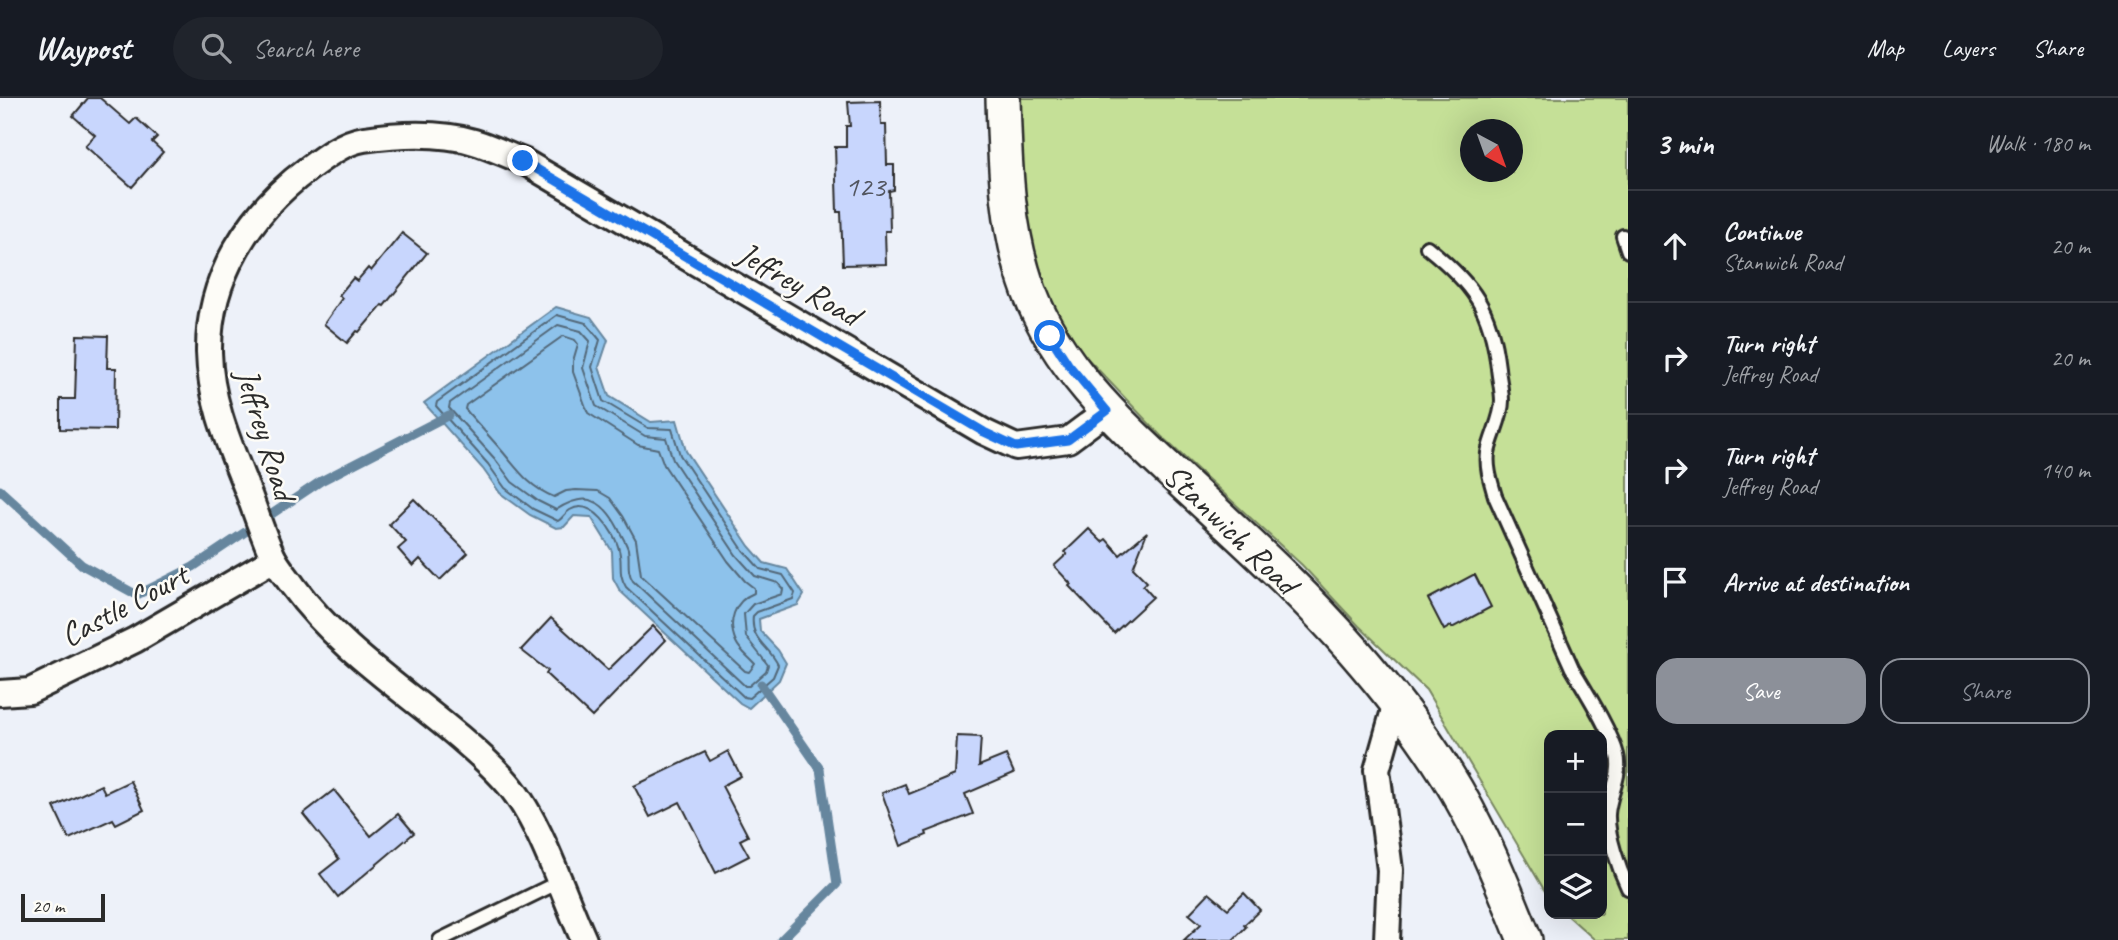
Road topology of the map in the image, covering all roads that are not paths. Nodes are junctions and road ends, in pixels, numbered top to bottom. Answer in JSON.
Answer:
{"nodes":[{"id":1,"x":1003,"y":98,"type":"edge"},
{"id":2,"x":1623,"y":236,"type":"dead end"},
{"id":3,"x":1427,"y":247,"type":"dead end"},
{"id":4,"x":1628,"y":251,"type":"edge"},
{"id":5,"x":1107,"y":411,"type":"junction"},
{"id":6,"x":274,"y":559,"type":"junction"},
{"id":7,"x":0,"y":693,"type":"edge"},
{"id":8,"x":1396,"y":703,"type":"junction"},
{"id":9,"x":559,"y":882,"type":"junction"},
{"id":10,"x":1628,"y":888,"type":"edge"},
{"id":11,"x":440,"y":940,"type":"edge"},
{"id":12,"x":584,"y":940,"type":"edge"},
{"id":13,"x":1387,"y":940,"type":"edge"},
{"id":14,"x":1525,"y":940,"type":"edge"}],
"edges":[{"from":1,"to":5,"type":"street","name":"Stanwich Road"},
{"from":2,"to":4,"type":"lane"},
{"from":3,"to":10,"type":"lane"},
{"from":5,"to":6,"type":"street","name":"Jeffrey Road"},
{"from":5,"to":8,"type":"street","name":"Stanwich Road"},
{"from":6,"to":7,"type":"street","name":"Castle Court"},
{"from":6,"to":9,"type":"street","name":"Jeffrey Road"},
{"from":8,"to":13,"type":"street"},
{"from":8,"to":14,"type":"street","name":"Stanwich Road"},
{"from":9,"to":11,"type":"lane"},
{"from":9,"to":12,"type":"street","name":"Jeffrey Road"}]}
